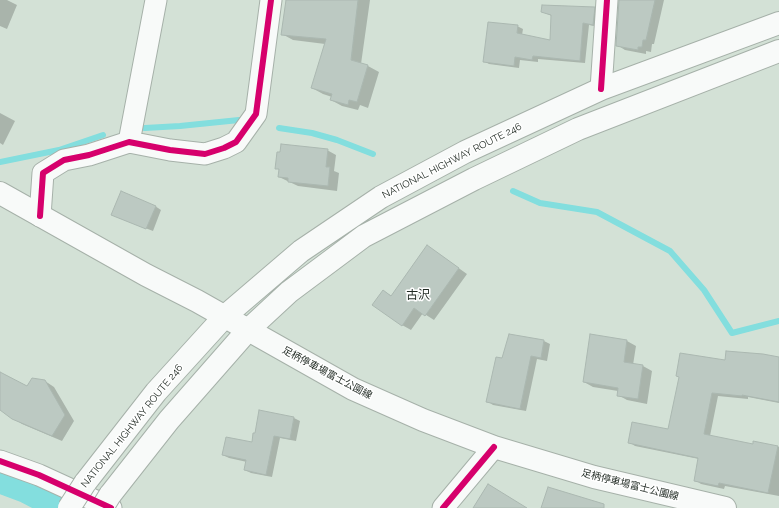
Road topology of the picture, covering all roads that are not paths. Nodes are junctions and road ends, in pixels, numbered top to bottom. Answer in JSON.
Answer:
{"nodes":[{"id":1,"x":156,"y":0,"type":"edge"},
{"id":2,"x":270,"y":0,"type":"edge"},
{"id":3,"x":607,"y":0,"type":"edge"},
{"id":4,"x":779,"y":23,"type":"edge"},
{"id":5,"x":779,"y":51,"type":"edge"},
{"id":6,"x":601,"y":89,"type":"junction"},
{"id":7,"x":129,"y":142,"type":"junction"},
{"id":8,"x":0,"y":193,"type":"edge"},
{"id":9,"x":40,"y":216,"type":"junction"},
{"id":10,"x":225,"y":316,"type":"junction"},
{"id":11,"x":248,"y":330,"type":"junction"},
{"id":12,"x":494,"y":447,"type":"junction"},
{"id":13,"x":0,"y":461,"type":"edge"},
{"id":14,"x":108,"y":504,"type":"edge"},
{"id":15,"x":69,"y":508,"type":"edge"},
{"id":16,"x":443,"y":508,"type":"edge"},
{"id":17,"x":724,"y":508,"type":"edge"}],
"edges":[{"from":1,"to":7,"type":"street"},
{"from":2,"to":7,"type":"street"},
{"from":3,"to":6,"type":"street"},
{"from":4,"to":6,"type":"main road","name":"NATIONAL HIGHWAY ROUTE 246"},
{"from":5,"to":11,"type":"main road"},
{"from":6,"to":10,"type":"main road","name":"NATIONAL HIGHWAY ROUTE 246"},
{"from":7,"to":9,"type":"street"},
{"from":8,"to":9,"type":"main road","name":"足柄停車場富士公園線"},
{"from":9,"to":10,"type":"main road","name":"足柄停車場富士公園線"},
{"from":10,"to":11,"type":"main road","name":"足柄停車場富士公園線"},
{"from":10,"to":15,"type":"main road","name":"NATIONAL HIGHWAY ROUTE 246","bridge":true},
{"from":11,"to":12,"type":"main road","name":"足柄停車場富士公園線"},
{"from":11,"to":14,"type":"main road"},
{"from":12,"to":16,"type":"street"},
{"from":12,"to":17,"type":"main road","name":"足柄停車場富士公園線"},
{"from":13,"to":14,"type":"street"}]}
